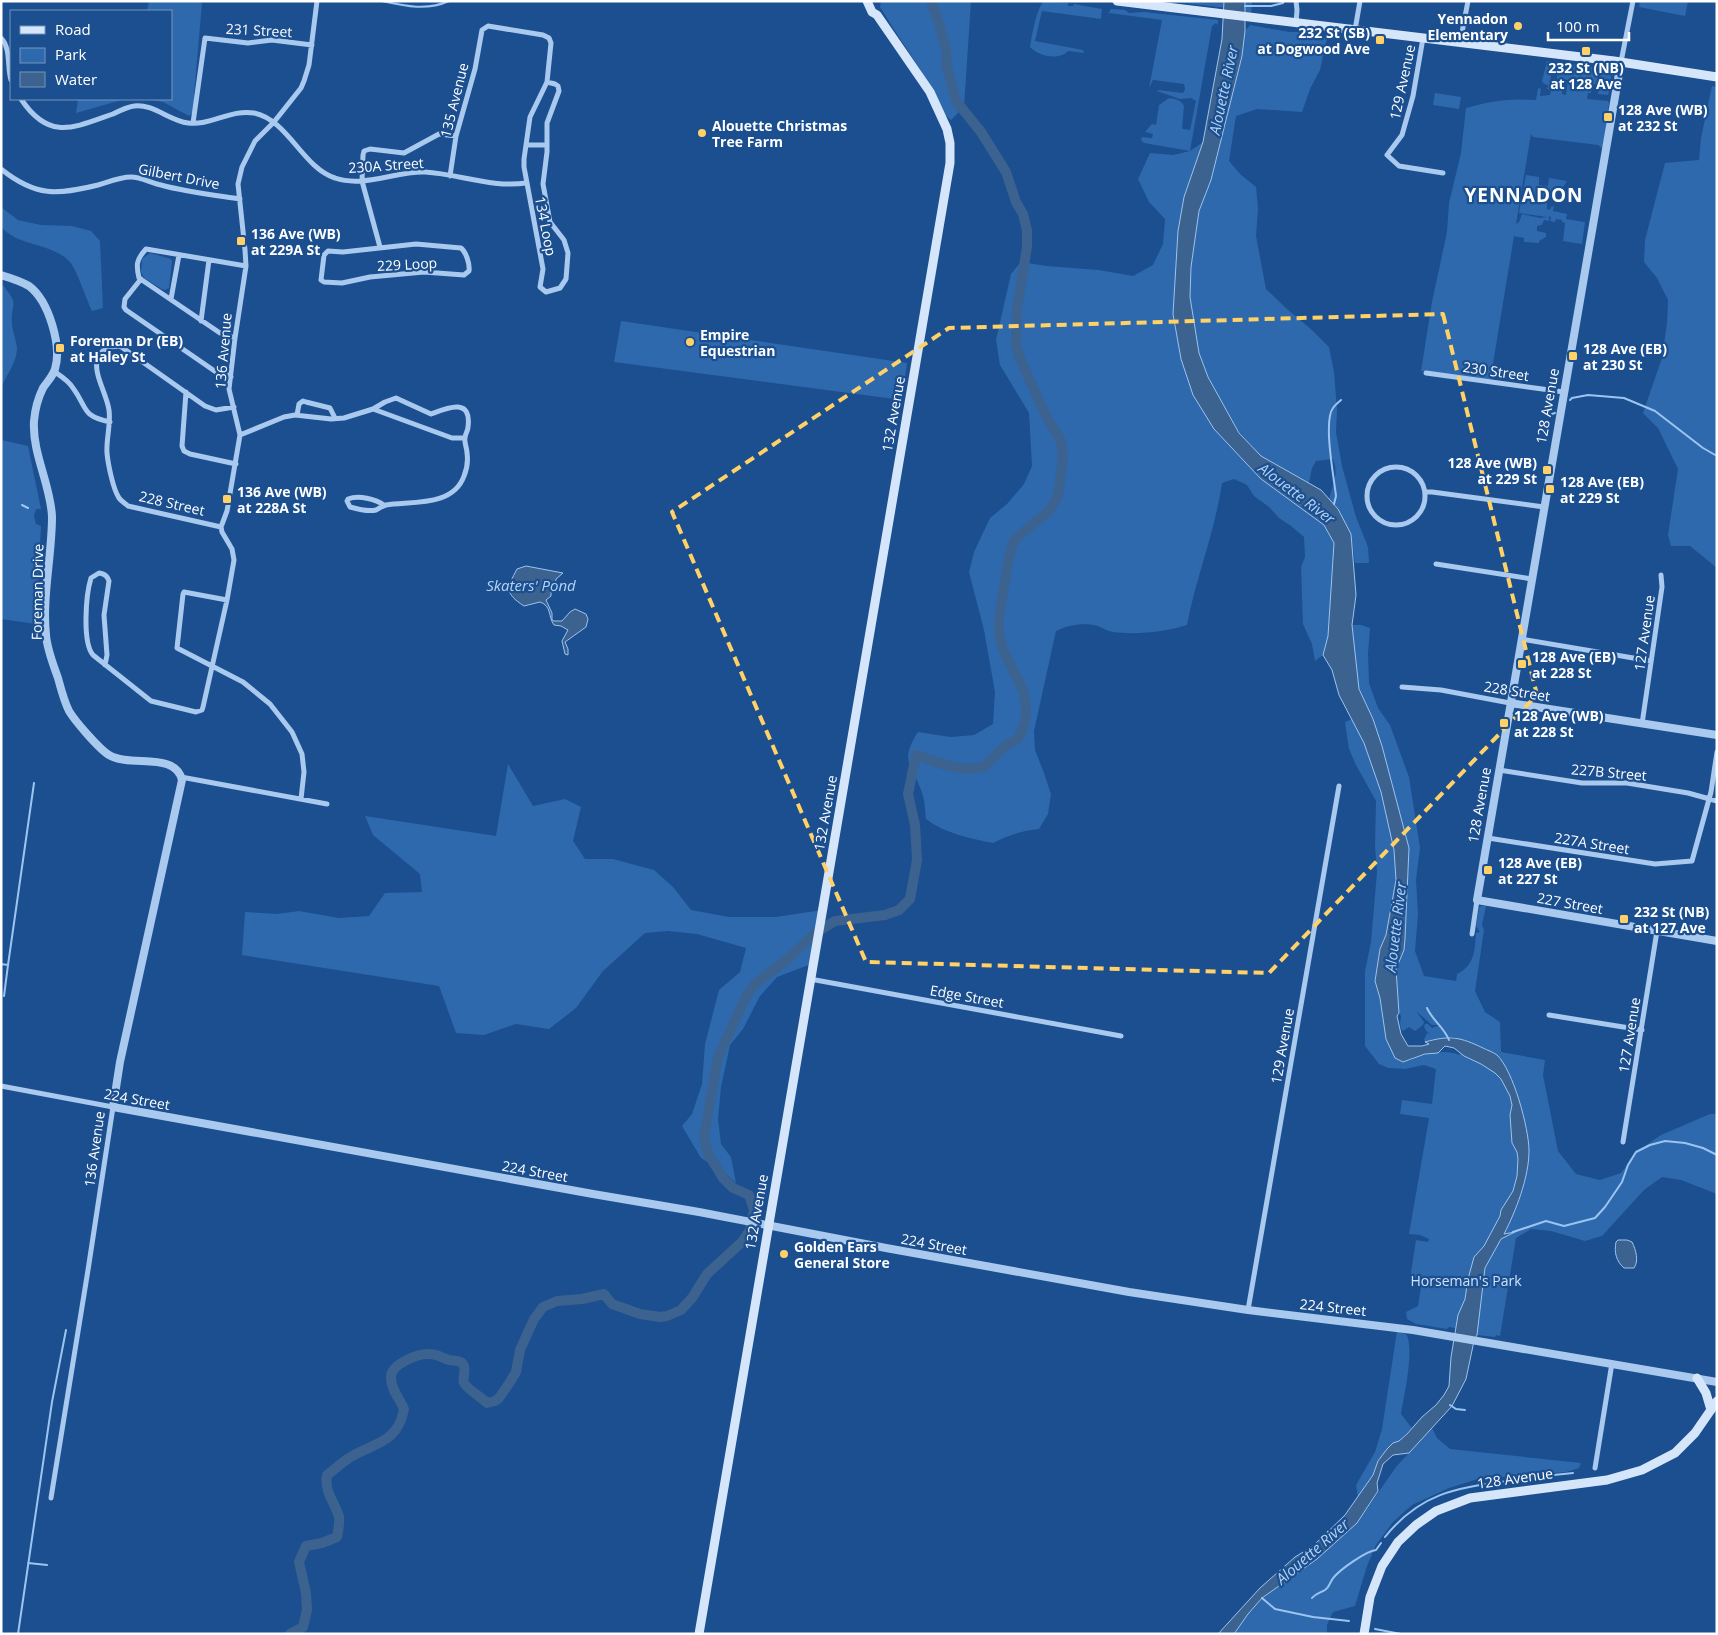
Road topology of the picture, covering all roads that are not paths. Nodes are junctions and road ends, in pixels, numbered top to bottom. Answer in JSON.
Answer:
{"nodes":[{"id":1,"x":317,"y":1,"type":"edge"},
{"id":2,"x":867,"y":1,"type":"edge"},
{"id":3,"x":875,"y":1,"type":"edge"},
{"id":4,"x":1117,"y":1,"type":"edge"},
{"id":5,"x":1296,"y":1,"type":"edge"},
{"id":6,"x":1360,"y":1,"type":"edge"},
{"id":7,"x":1468,"y":1,"type":"edge"},
{"id":8,"x":1633,"y":1,"type":"edge"},
{"id":9,"x":877,"y":15,"type":"junction"},
{"id":10,"x":1296,"y":23,"type":"junction"},
{"id":11,"x":1355,"y":30,"type":"junction"},
{"id":12,"x":1,"y":38,"type":"edge"},
{"id":13,"x":549,"y":38,"type":"joint"},
{"id":14,"x":1423,"y":38,"type":"junction"},
{"id":15,"x":1460,"y":44,"type":"junction"},
{"id":16,"x":312,"y":45,"type":"junction"},
{"id":17,"x":1621,"y":62,"type":"junction"},
{"id":18,"x":10,"y":77,"type":"edge"},
{"id":19,"x":1717,"y":77,"type":"edge"},
{"id":20,"x":547,"y":82,"type":"junction"},
{"id":21,"x":22,"y":100,"type":"edge"},
{"id":22,"x":274,"y":122,"type":"junction"},
{"id":23,"x":193,"y":123,"type":"junction"},
{"id":24,"x":456,"y":136,"type":"junction"},
{"id":25,"x":526,"y":145,"type":"junction"},
{"id":26,"x":546,"y":145,"type":"junction"},
{"id":27,"x":1,"y":169,"type":"edge"},
{"id":28,"x":1442,"y":173,"type":"dead end"},
{"id":29,"x":450,"y":176,"type":"junction"},
{"id":30,"x":362,"y":181,"type":"junction"},
{"id":31,"x":526,"y":183,"type":"junction"},
{"id":32,"x":240,"y":199,"type":"junction"},
{"id":33,"x":380,"y":247,"type":"junction"},
{"id":34,"x":179,"y":255,"type":"junction"},
{"id":35,"x":209,"y":260,"type":"junction"},
{"id":36,"x":246,"y":266,"type":"junction"},
{"id":37,"x":1,"y":274,"type":"edge"},
{"id":38,"x":141,"y":279,"type":"junction"},
{"id":39,"x":171,"y":299,"type":"junction"},
{"id":40,"x":200,"y":321,"type":"junction"},
{"id":41,"x":235,"y":338,"type":"junction"},
{"id":42,"x":55,"y":372,"type":"junction"},
{"id":43,"x":1426,"y":373,"type":"dead end"},
{"id":44,"x":231,"y":377,"type":"junction"},
{"id":45,"x":186,"y":392,"type":"junction"},
{"id":46,"x":1564,"y":392,"type":"junction"},
{"id":47,"x":234,"y":407,"type":"junction"},
{"id":48,"x":373,"y":409,"type":"junction"},
{"id":49,"x":297,"y":415,"type":"junction"},
{"id":50,"x":335,"y":418,"type":"junction"},
{"id":51,"x":110,"y":422,"type":"junction"},
{"id":52,"x":240,"y":436,"type":"junction"},
{"id":53,"x":465,"y":438,"type":"junction"},
{"id":54,"x":236,"y":464,"type":"junction"},
{"id":55,"x":1425,"y":492,"type":"junction"},
{"id":56,"x":384,"y":505,"type":"junction"},
{"id":57,"x":1544,"y":507,"type":"junction"},
{"id":58,"x":221,"y":527,"type":"junction"},
{"id":59,"x":1436,"y":564,"type":"dead end"},
{"id":60,"x":1662,"y":575,"type":"dead end"},
{"id":61,"x":1532,"y":579,"type":"junction"},
{"id":62,"x":227,"y":600,"type":"junction"},
{"id":63,"x":1522,"y":640,"type":"junction"},
{"id":64,"x":1651,"y":661,"type":"junction"},
{"id":65,"x":105,"y":665,"type":"junction"},
{"id":66,"x":212,"y":667,"type":"junction"},
{"id":67,"x":1402,"y":687,"type":"dead end"},
{"id":68,"x":1510,"y":703,"type":"junction"},
{"id":69,"x":1642,"y":724,"type":"junction"},
{"id":70,"x":1717,"y":735,"type":"edge"},
{"id":71,"x":1717,"y":752,"type":"edge"},
{"id":72,"x":1499,"y":770,"type":"junction"},
{"id":73,"x":181,"y":777,"type":"junction"},
{"id":74,"x":1339,"y":786,"type":"dead end"},
{"id":75,"x":1709,"y":799,"type":"junction"},
{"id":76,"x":300,"y":800,"type":"junction"},
{"id":77,"x":1717,"y":801,"type":"edge"},
{"id":78,"x":327,"y":804,"type":"dead end"},
{"id":79,"x":1488,"y":838,"type":"junction"},
{"id":80,"x":1478,"y":900,"type":"junction"},
{"id":81,"x":1657,"y":931,"type":"junction"},
{"id":82,"x":1472,"y":934,"type":"dead end"},
{"id":83,"x":1717,"y":941,"type":"edge"},
{"id":84,"x":810,"y":979,"type":"junction"},
{"id":85,"x":1548,"y":1015,"type":"dead end"},
{"id":86,"x":1642,"y":1030,"type":"junction"},
{"id":87,"x":1121,"y":1036,"type":"dead end"},
{"id":88,"x":1,"y":1086,"type":"edge"},
{"id":89,"x":112,"y":1107,"type":"junction"},
{"id":90,"x":1623,"y":1142,"type":"dead end"},
{"id":91,"x":764,"y":1223,"type":"junction"},
{"id":92,"x":1248,"y":1310,"type":"junction"},
{"id":93,"x":1612,"y":1363,"type":"junction"},
{"id":94,"x":1697,"y":1378,"type":"junction"},
{"id":95,"x":1717,"y":1382,"type":"edge"},
{"id":96,"x":1717,"y":1401,"type":"edge"},
{"id":97,"x":1711,"y":1410,"type":"junction"},
{"id":98,"x":1595,"y":1468,"type":"dead end"},
{"id":99,"x":51,"y":1498,"type":"dead end"},
{"id":100,"x":699,"y":1634,"type":"edge"},
{"id":101,"x":1364,"y":1634,"type":"edge"}],
"edges":[{"from":1,"to":16,"type":"street","name":"136 Avenue"},
{"from":2,"to":9,"type":"main road","name":"132 Avenue"},
{"from":3,"to":9,"type":"main road","name":"132 Avenue"},
{"from":4,"to":10,"type":"main road"},
{"from":5,"to":10,"type":"street"},
{"from":6,"to":11,"type":"street"},
{"from":7,"to":15,"type":"street"},
{"from":8,"to":17,"type":"street","name":"128 Avenue"},
{"from":9,"to":84,"type":"main road","name":"132 Avenue"},
{"from":10,"to":11,"type":"main road"},
{"from":11,"to":14,"type":"main road"},
{"from":12,"to":18,"type":"street"},
{"from":13,"to":20,"type":"street","name":"134 Loop"},
{"from":13,"to":24,"type":"street","name":"135 Avenue"},
{"from":14,"to":15,"type":"main road"},
{"from":14,"to":28,"type":"street","name":"129 Avenue"},
{"from":15,"to":17,"type":"main road"},
{"from":16,"to":22,"type":"street","name":"136 Avenue"},
{"from":16,"to":23,"type":"street","name":"231 Street"},
{"from":17,"to":19,"type":"main road"},
{"from":17,"to":46,"type":"street","name":"128 Avenue"},
{"from":20,"to":25,"type":"street","name":"134 Loop"},
{"from":20,"to":26,"type":"street","name":"134 Loop"},
{"from":21,"to":23,"type":"street","name":"230A Street"},
{"from":22,"to":23,"type":"street","name":"230A Street"},
{"from":22,"to":30,"type":"street","name":"230A Street"},
{"from":22,"to":32,"type":"street","name":"136 Avenue"},
{"from":24,"to":29,"type":"street","name":"135 Avenue"},
{"from":24,"to":30,"type":"street"},
{"from":25,"to":26,"type":"street"},
{"from":25,"to":31,"type":"street","name":"134 Loop"},
{"from":26,"to":31,"type":"street","name":"134 Loop"},
{"from":27,"to":32,"type":"street","name":"Gilbert Drive"},
{"from":29,"to":30,"type":"street","name":"230A Street"},
{"from":29,"to":31,"type":"street","name":"230A Street"},
{"from":30,"to":33,"type":"street"},
{"from":32,"to":36,"type":"street","name":"136 Avenue"},
{"from":33,"to":33,"type":"street","name":"229 Loop"},
{"from":34,"to":35,"type":"street"},
{"from":34,"to":38,"type":"street"},
{"from":34,"to":39,"type":"street"},
{"from":35,"to":36,"type":"street"},
{"from":35,"to":40,"type":"street"},
{"from":36,"to":41,"type":"street","name":"136 Avenue"},
{"from":37,"to":42,"type":"street","name":"Foreman Drive"},
{"from":38,"to":39,"type":"street"},
{"from":38,"to":44,"type":"street"},
{"from":39,"to":40,"type":"street"},
{"from":40,"to":41,"type":"street"},
{"from":41,"to":44,"type":"street","name":"136 Avenue"},
{"from":42,"to":51,"type":"street"},
{"from":42,"to":73,"type":"street","name":"Foreman Drive"},
{"from":43,"to":46,"type":"street","name":"230 Street"},
{"from":44,"to":47,"type":"street","name":"136 Avenue"},
{"from":45,"to":47,"type":"street"},
{"from":45,"to":51,"type":"street"},
{"from":45,"to":54,"type":"street"},
{"from":46,"to":57,"type":"street","name":"128 Avenue"},
{"from":47,"to":52,"type":"street","name":"136 Avenue"},
{"from":48,"to":50,"type":"street"},
{"from":48,"to":53,"type":"street"},
{"from":48,"to":53,"type":"street"},
{"from":49,"to":50,"type":"street"},
{"from":49,"to":50,"type":"street"},
{"from":49,"to":52,"type":"street"},
{"from":51,"to":58,"type":"street","name":"228 Street"},
{"from":52,"to":54,"type":"street","name":"136 Avenue"},
{"from":53,"to":56,"type":"street"},
{"from":54,"to":58,"type":"street","name":"136 Avenue"},
{"from":55,"to":55,"type":"street"},
{"from":55,"to":57,"type":"street"},
{"from":56,"to":56,"type":"street"},
{"from":57,"to":61,"type":"street","name":"128 Avenue"},
{"from":58,"to":62,"type":"street"},
{"from":59,"to":61,"type":"street"},
{"from":60,"to":64,"type":"street","name":"127 Avenue"},
{"from":61,"to":63,"type":"street","name":"128 Avenue"},
{"from":62,"to":66,"type":"street"},
{"from":62,"to":66,"type":"street"},
{"from":63,"to":64,"type":"street"},
{"from":63,"to":68,"type":"street","name":"128 Avenue"},
{"from":64,"to":69,"type":"street","name":"127 Avenue"},
{"from":65,"to":65,"type":"street"},
{"from":65,"to":66,"type":"street"},
{"from":66,"to":76,"type":"street"},
{"from":67,"to":68,"type":"street","name":"228 Street"},
{"from":68,"to":69,"type":"street","name":"228 Street"},
{"from":68,"to":72,"type":"street","name":"128 Avenue"},
{"from":69,"to":70,"type":"street","name":"228 Street"},
{"from":71,"to":75,"type":"street"},
{"from":72,"to":75,"type":"street","name":"227B Street"},
{"from":72,"to":79,"type":"street","name":"128 Avenue"},
{"from":73,"to":76,"type":"street","name":"Foreman Drive"},
{"from":73,"to":89,"type":"street","name":"136 Avenue"},
{"from":74,"to":92,"type":"street","name":"129 Avenue"},
{"from":75,"to":77,"type":"street","name":"227B Street"},
{"from":75,"to":79,"type":"street","name":"227A Street"},
{"from":76,"to":78,"type":"street","name":"Foreman Drive"},
{"from":79,"to":80,"type":"street","name":"128 Avenue"},
{"from":80,"to":81,"type":"street","name":"227 Street"},
{"from":80,"to":82,"type":"street","name":"128 Avenue"},
{"from":81,"to":83,"type":"street","name":"227 Street"},
{"from":81,"to":86,"type":"street","name":"127 Avenue"},
{"from":84,"to":87,"type":"street","name":"Edge Street"},
{"from":84,"to":91,"type":"main road","name":"132 Avenue"},
{"from":85,"to":86,"type":"street"},
{"from":86,"to":90,"type":"street","name":"127 Avenue"},
{"from":88,"to":89,"type":"street","name":"224 Street"},
{"from":89,"to":91,"type":"street","name":"224 Street"},
{"from":89,"to":99,"type":"street","name":"136 Avenue"},
{"from":91,"to":92,"type":"street","name":"224 Street"},
{"from":91,"to":100,"type":"main road","name":"132 Avenue"},
{"from":92,"to":93,"type":"street","name":"224 Street"},
{"from":93,"to":94,"type":"street","name":"224 Street"},
{"from":93,"to":98,"type":"street"},
{"from":94,"to":95,"type":"street","name":"224 Street"},
{"from":94,"to":97,"type":"main road"},
{"from":96,"to":97,"type":"main road","name":"128 Avenue"},
{"from":97,"to":101,"type":"main road","name":"128 Avenue"}]}
